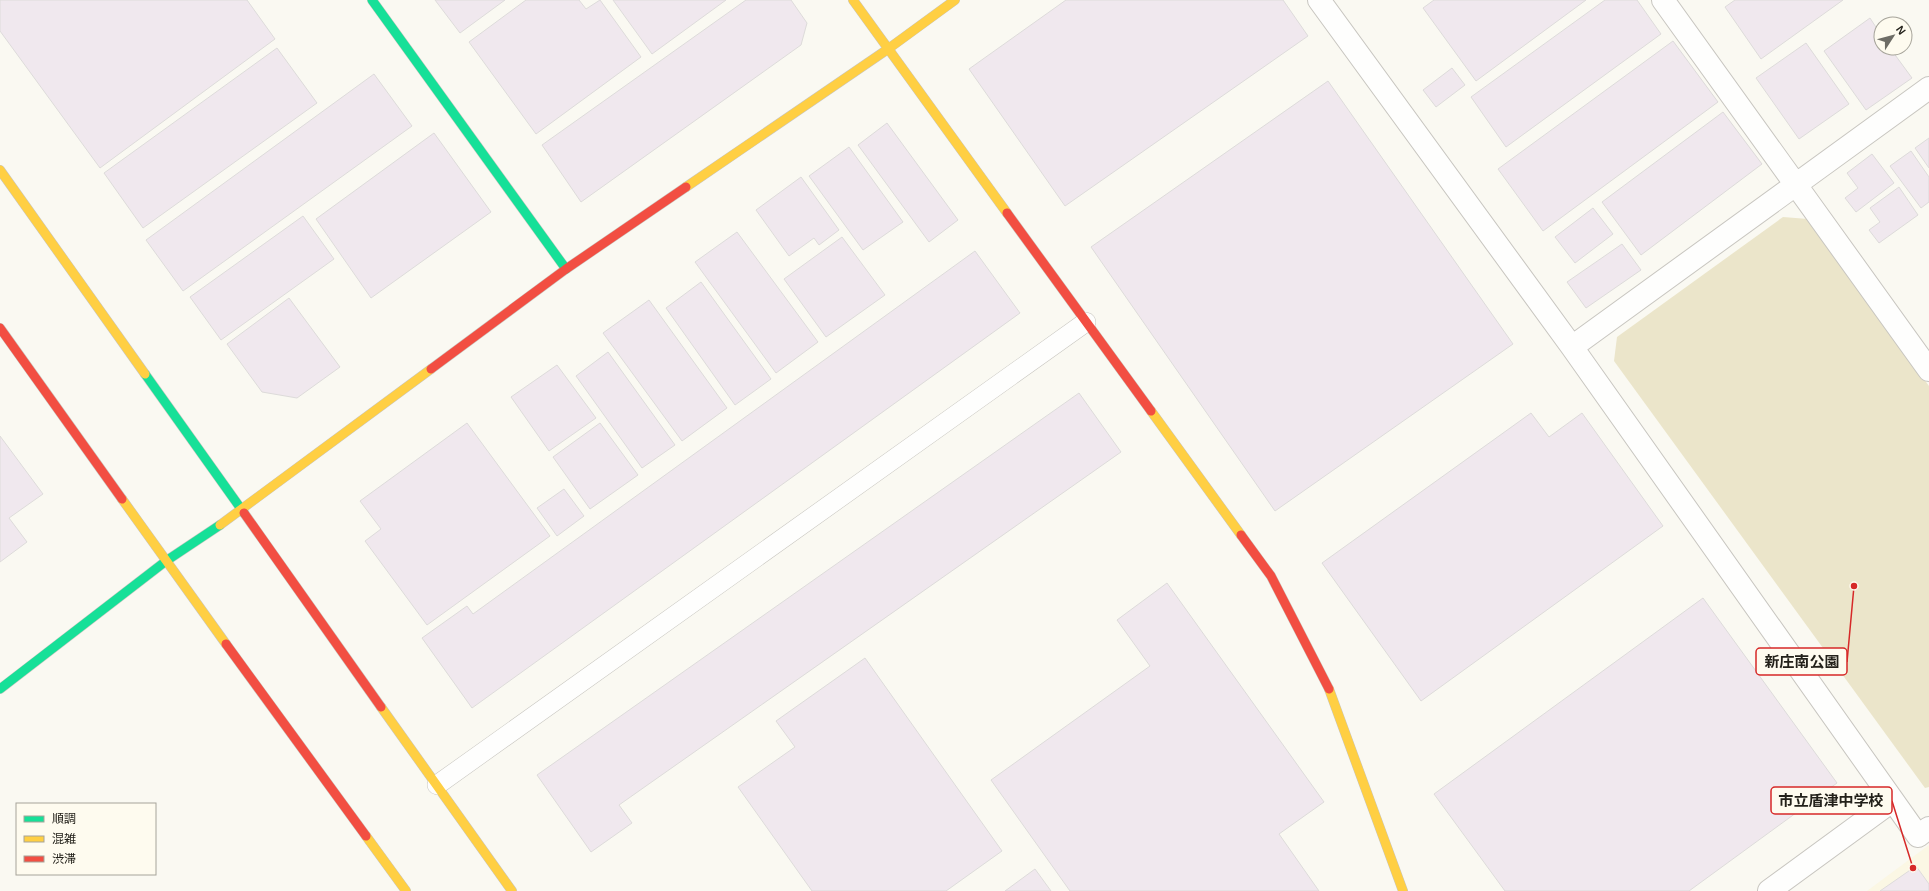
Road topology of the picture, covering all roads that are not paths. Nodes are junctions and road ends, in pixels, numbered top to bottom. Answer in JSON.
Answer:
{"nodes":[{"id":1,"x":372,"y":0,"type":"edge"},
{"id":2,"x":853,"y":0,"type":"edge"},
{"id":3,"x":955,"y":0,"type":"edge"},
{"id":4,"x":1319,"y":0,"type":"edge"},
{"id":5,"x":1663,"y":0,"type":"edge"},
{"id":6,"x":888,"y":49,"type":"junction"},
{"id":7,"x":1929,"y":88,"type":"edge"},
{"id":8,"x":0,"y":170,"type":"edge"},
{"id":9,"x":1795,"y":185,"type":"junction"},
{"id":10,"x":566,"y":269,"type":"junction"},
{"id":11,"x":1086,"y":322,"type":"junction"},
{"id":12,"x":0,"y":328,"type":"edge"},
{"id":13,"x":1572,"y":347,"type":"junction"},
{"id":14,"x":1929,"y":370,"type":"edge"},
{"id":15,"x":242,"y":510,"type":"junction"},
{"id":16,"x":166,"y":561,"type":"junction"},
{"id":17,"x":0,"y":689,"type":"edge"},
{"id":18,"x":437,"y":785,"type":"junction"},
{"id":19,"x":1892,"y":801,"type":"junction"},
{"id":20,"x":1929,"y":828,"type":"edge"},
{"id":21,"x":406,"y":891,"type":"edge"},
{"id":22,"x":512,"y":891,"type":"edge"},
{"id":23,"x":1403,"y":891,"type":"edge"},
{"id":24,"x":1769,"y":891,"type":"edge"}],
"edges":[{"from":1,"to":10,"type":"street"},
{"from":2,"to":6,"type":"street"},
{"from":3,"to":6,"type":"street"},
{"from":4,"to":13,"type":"street"},
{"from":5,"to":9,"type":"street"},
{"from":6,"to":10,"type":"street"},
{"from":6,"to":11,"type":"street"},
{"from":7,"to":9,"type":"street"},
{"from":8,"to":15,"type":"street"},
{"from":9,"to":13,"type":"street"},
{"from":9,"to":14,"type":"street"},
{"from":10,"to":15,"type":"street"},
{"from":11,"to":18,"type":"lane"},
{"from":11,"to":23,"type":"street"},
{"from":12,"to":16,"type":"street"},
{"from":13,"to":19,"type":"street"},
{"from":15,"to":16,"type":"street"},
{"from":15,"to":18,"type":"street"},
{"from":16,"to":17,"type":"street"},
{"from":16,"to":21,"type":"street"},
{"from":18,"to":22,"type":"street"},
{"from":19,"to":20,"type":"street"},
{"from":19,"to":24,"type":"street"}]}
